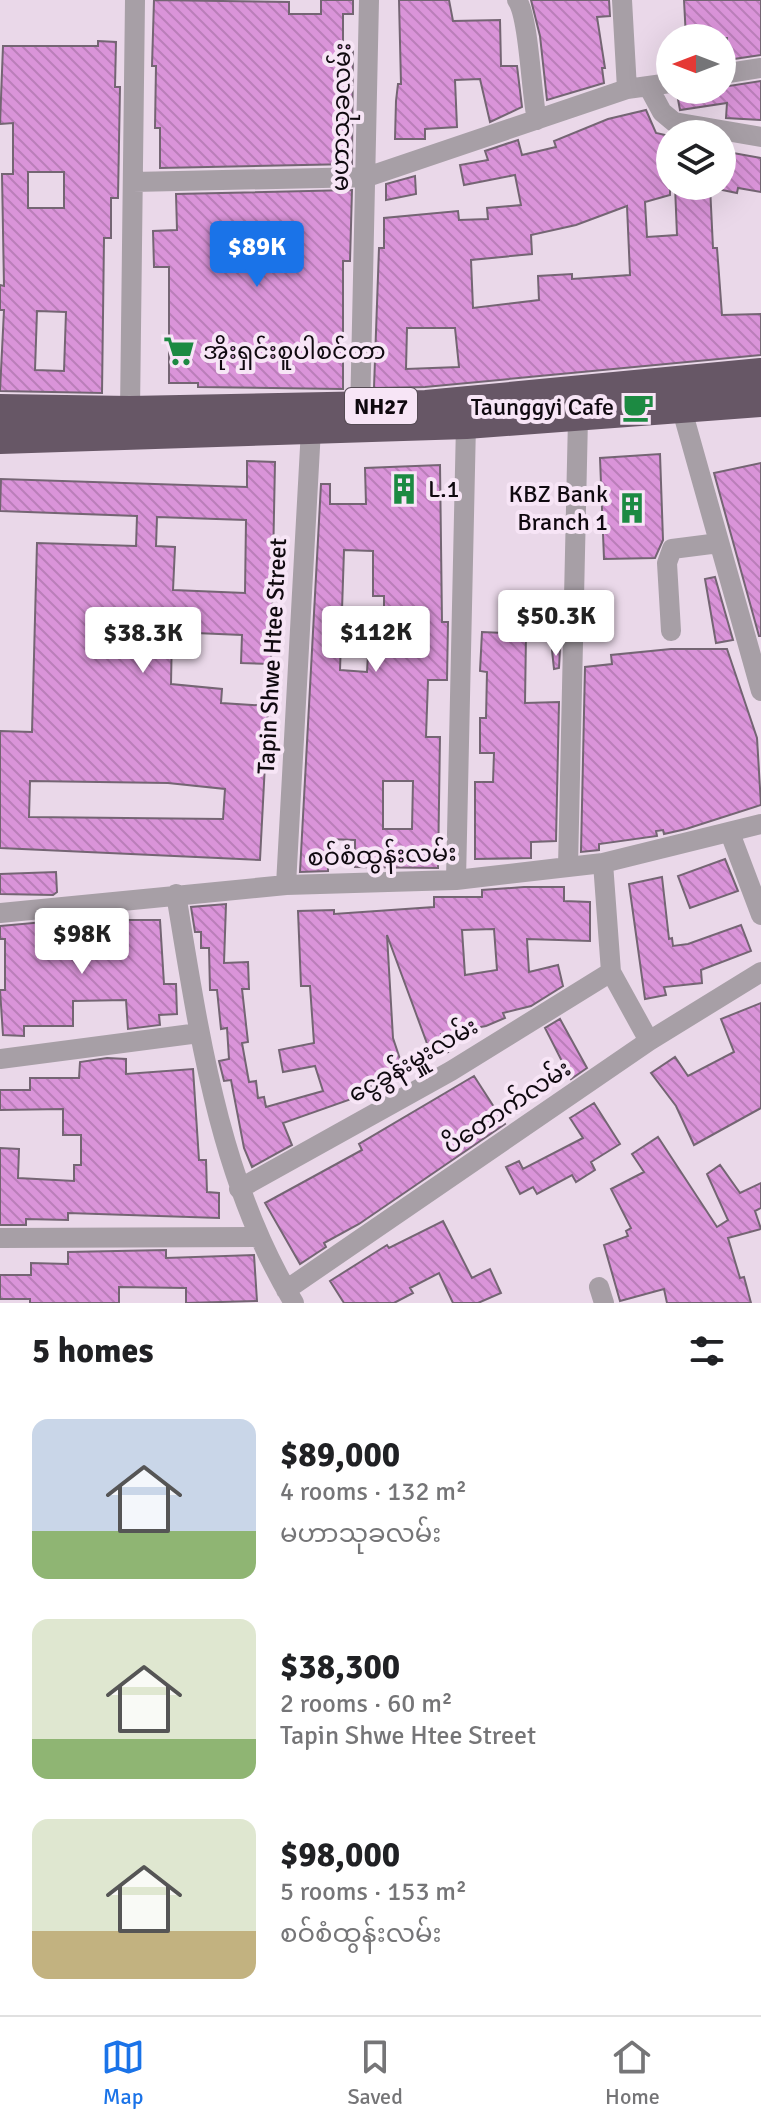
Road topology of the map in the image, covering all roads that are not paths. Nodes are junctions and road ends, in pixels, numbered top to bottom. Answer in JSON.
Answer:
{"nodes":[{"id":1,"x":135,"y":0,"type":"edge"},
{"id":2,"x":369,"y":0,"type":"edge"},
{"id":3,"x":517,"y":0,"type":"edge"},
{"id":4,"x":622,"y":0,"type":"edge"},
{"id":5,"x":761,"y":68,"type":"edge"},
{"id":6,"x":736,"y":72,"type":"edge"},
{"id":7,"x":656,"y":85,"type":"edge"},
{"id":8,"x":648,"y":86,"type":"junction"},
{"id":9,"x":627,"y":89,"type":"junction"},
{"id":10,"x":537,"y":120,"type":"junction"},
{"id":11,"x":761,"y":137,"type":"edge"},
{"id":12,"x":367,"y":177,"type":"junction"},
{"id":13,"x":133,"y":182,"type":"junction"},
{"id":14,"x":761,"y":373,"type":"edge"},
{"id":15,"x":761,"y":402,"type":"edge"},
{"id":16,"x":0,"y":409,"type":"edge"},
{"id":17,"x":682,"y":410,"type":"junction"},
{"id":18,"x":130,"y":411,"type":"junction"},
{"id":19,"x":360,"y":417,"type":"junction"},
{"id":20,"x":578,"y":418,"type":"junction"},
{"id":21,"x":466,"y":424,"type":"junction"},
{"id":22,"x":311,"y":429,"type":"junction"},
{"id":23,"x":0,"y":439,"type":"edge"},
{"id":24,"x":719,"y":543,"type":"junction"},
{"id":25,"x":671,"y":631,"type":"dead end"},
{"id":26,"x":761,"y":691,"type":"edge"},
{"id":27,"x":761,"y":824,"type":"edge"},
{"id":28,"x":730,"y":833,"type":"junction"},
{"id":29,"x":603,"y":863,"type":"junction"},
{"id":30,"x":568,"y":867,"type":"junction"},
{"id":31,"x":456,"y":880,"type":"junction"},
{"id":32,"x":286,"y":885,"type":"junction"},
{"id":33,"x":176,"y":894,"type":"junction"},
{"id":34,"x":0,"y":913,"type":"edge"},
{"id":35,"x":761,"y":915,"type":"edge"},
{"id":36,"x":611,"y":972,"type":"junction"},
{"id":37,"x":761,"y":972,"type":"edge"},
{"id":38,"x":199,"y":1033,"type":"junction"},
{"id":39,"x":649,"y":1041,"type":"junction"},
{"id":40,"x":0,"y":1059,"type":"edge"},
{"id":41,"x":239,"y":1189,"type":"junction"},
{"id":42,"x":258,"y":1237,"type":"junction"},
{"id":43,"x":0,"y":1238,"type":"edge"},
{"id":44,"x":290,"y":1296,"type":"edge"}],
"edges":[{"from":1,"to":13,"type":"street"},
{"from":2,"to":12,"type":"street","name":"မဟာသုခလမ်း"},
{"from":3,"to":10,"type":"street"},
{"from":4,"to":9,"type":"street"},
{"from":5,"to":6,"type":"street"},
{"from":7,"to":8,"type":"street"},
{"from":8,"to":9,"type":"street"},
{"from":8,"to":11,"type":"street"},
{"from":9,"to":10,"type":"street"},
{"from":10,"to":12,"type":"street"},
{"from":12,"to":13,"type":"street"},
{"from":12,"to":19,"type":"street","name":"မဟာသုခလမ်း"},
{"from":13,"to":18,"type":"street"},
{"from":14,"to":19,"type":"highway","number":"NH27"},
{"from":15,"to":17,"type":"highway","number":"NH27"},
{"from":16,"to":18,"type":"highway","number":"NH27"},
{"from":17,"to":20,"type":"highway","number":"NH27"},
{"from":17,"to":24,"type":"street"},
{"from":18,"to":19,"type":"highway","number":"NH27"},
{"from":19,"to":21,"type":"highway","number":"NH27"},
{"from":19,"to":22,"type":"highway","number":"NH27"},
{"from":20,"to":21,"type":"highway","number":"NH27"},
{"from":20,"to":30,"type":"street"},
{"from":21,"to":31,"type":"street"},
{"from":22,"to":23,"type":"highway","number":"NH27"},
{"from":22,"to":32,"type":"street","name":"Tapin Shwe Htee Street"},
{"from":24,"to":25,"type":"street"},
{"from":24,"to":26,"type":"street"},
{"from":27,"to":28,"type":"street","name":"စဝ်စံထွန်းလမ်း"},
{"from":28,"to":29,"type":"street","name":"စဝ်စံထွန်းလမ်း"},
{"from":28,"to":35,"type":"street"},
{"from":29,"to":30,"type":"street","name":"စဝ်စံထွန်းလမ်း"},
{"from":29,"to":36,"type":"street"},
{"from":30,"to":31,"type":"street","name":"စဝ်စံထွန်းလမ်း"},
{"from":31,"to":32,"type":"street","name":"စဝ်စံထွန်းလမ်း"},
{"from":32,"to":33,"type":"street","name":"စဝ်စံထွန်းလမ်း"},
{"from":33,"to":34,"type":"street","name":"စဝ်စံထွန်းလမ်း"},
{"from":33,"to":38,"type":"street"},
{"from":36,"to":39,"type":"street"},
{"from":36,"to":41,"type":"street","name":"ငွေခွန်းမှူးလမ်း"},
{"from":37,"to":39,"type":"street","name":"ပိတောက်လမ်း"},
{"from":38,"to":40,"type":"street"},
{"from":38,"to":41,"type":"street"},
{"from":39,"to":44,"type":"street","name":"ပိတောက်လမ်း"},
{"from":41,"to":42,"type":"street"},
{"from":42,"to":43,"type":"street"},
{"from":42,"to":44,"type":"street"}]}
